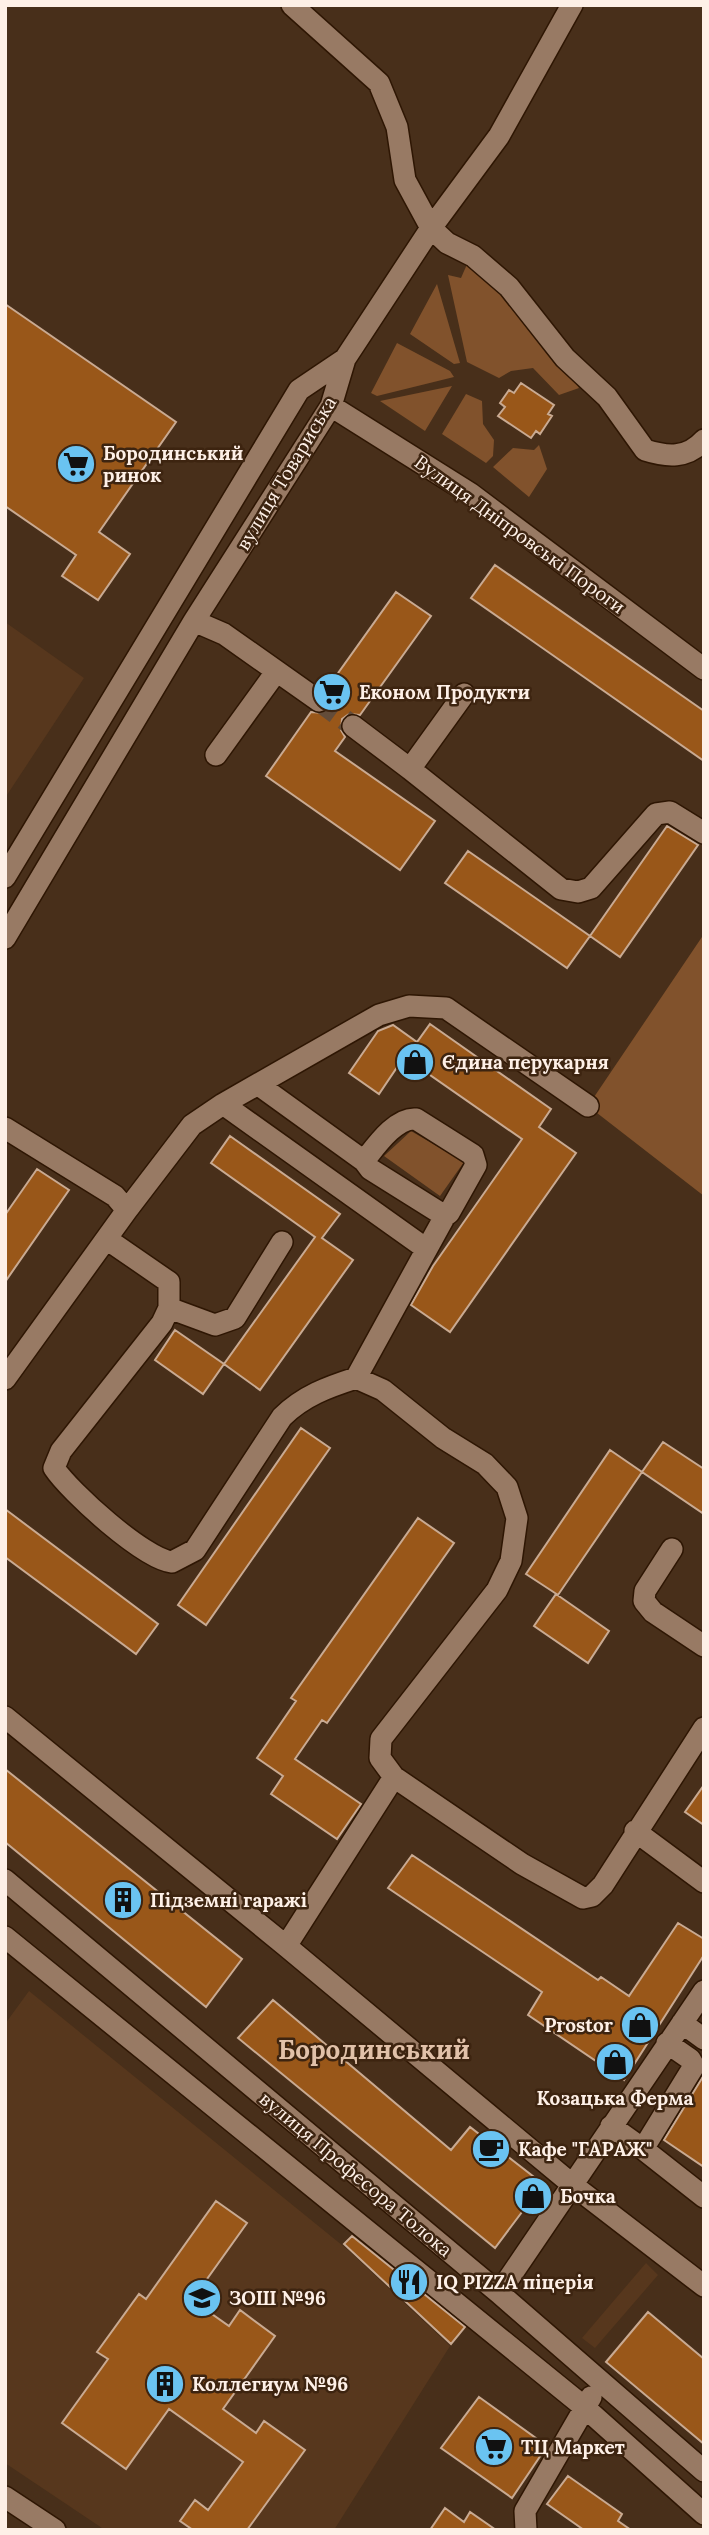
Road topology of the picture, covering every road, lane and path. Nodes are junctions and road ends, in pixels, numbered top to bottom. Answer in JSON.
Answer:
{"nodes":[{"id":1,"x":292,"y":5,"type":"edge"},
{"id":2,"x":572,"y":5,"type":"edge"},
{"id":3,"x":431,"y":228,"type":"junction"},
{"id":4,"x":345,"y":359,"type":"junction"},
{"id":5,"x":331,"y":406,"type":"junction"},
{"id":6,"x":704,"y":440,"type":"edge"},
{"id":7,"x":695,"y":457,"type":"edge"},
{"id":8,"x":194,"y":621,"type":"junction"},
{"id":9,"x":704,"y":669,"type":"edge"},
{"id":10,"x":276,"y":672,"type":"junction"},
{"id":11,"x":464,"y":694,"type":"dead end"},
{"id":12,"x":318,"y":701,"type":"tunnel mouth"},
{"id":13,"x":353,"y":726,"type":"tunnel mouth"},
{"id":14,"x":216,"y":754,"type":"dead end"},
{"id":15,"x":410,"y":769,"type":"junction"},
{"id":16,"x":704,"y":833,"type":"edge"},
{"id":17,"x":5,"y":877,"type":"edge"},
{"id":18,"x":5,"y":938,"type":"edge"},
{"id":19,"x":260,"y":1086,"type":"junction"},
{"id":20,"x":223,"y":1104,"type":"junction"},
{"id":21,"x":588,"y":1106,"type":"dead end"},
{"id":22,"x":5,"y":1128,"type":"edge"},
{"id":23,"x":364,"y":1161,"type":"junction"},
{"id":24,"x":127,"y":1210,"type":"junction"},
{"id":25,"x":445,"y":1216,"type":"junction"},
{"id":26,"x":108,"y":1240,"type":"junction"},
{"id":27,"x":282,"y":1242,"type":"dead end"},
{"id":28,"x":425,"y":1248,"type":"junction"},
{"id":29,"x":169,"y":1308,"type":"junction"},
{"id":30,"x":356,"y":1378,"type":"junction"},
{"id":31,"x":5,"y":1379,"type":"edge"},
{"id":32,"x":672,"y":1549,"type":"dead end"},
{"id":33,"x":704,"y":1646,"type":"edge"},
{"id":34,"x":5,"y":1717,"type":"edge"},
{"id":35,"x":704,"y":1727,"type":"edge"},
{"id":36,"x":394,"y":1777,"type":"junction"},
{"id":37,"x":635,"y":1831,"type":"junction"},
{"id":38,"x":5,"y":1880,"type":"edge"},
{"id":39,"x":704,"y":1882,"type":"edge"},
{"id":40,"x":5,"y":1937,"type":"edge"},
{"id":41,"x":286,"y":1946,"type":"junction"},
{"id":42,"x":704,"y":1991,"type":"edge"},
{"id":43,"x":682,"y":2023,"type":"junction"},
{"id":44,"x":704,"y":2039,"type":"edge"},
{"id":45,"x":667,"y":2043,"type":"junction"},
{"id":46,"x":611,"y":2126,"type":"junction"},
{"id":47,"x":643,"y":2149,"type":"junction"},
{"id":48,"x":574,"y":2186,"type":"junction"},
{"id":49,"x":704,"y":2197,"type":"edge"},
{"id":50,"x":704,"y":2286,"type":"edge"},
{"id":51,"x":499,"y":2293,"type":"junction"},
{"id":52,"x":601,"y":2385,"type":"junction"},
{"id":53,"x":583,"y":2406,"type":"junction"},
{"id":54,"x":704,"y":2470,"type":"edge"},
{"id":55,"x":11,"y":2503,"type":"edge"},
{"id":56,"x":704,"y":2514,"type":"edge"},
{"id":57,"x":55,"y":2530,"type":"edge"},
{"id":58,"x":526,"y":2530,"type":"edge"}],
"edges":[{"from":1,"to":3,"type":"street"},
{"from":2,"to":3,"type":"street"},
{"from":3,"to":4,"type":"street"},
{"from":3,"to":7,"type":"street"},
{"from":4,"to":5,"type":"street","name":"вулиця Товариська"},
{"from":4,"to":17,"type":"street","name":"вулиця Товариська"},
{"from":5,"to":8,"type":"street","name":"вулиця Товариська"},
{"from":5,"to":9,"type":"street","name":"Вулиця Дніпровські Пороги"},
{"from":6,"to":7,"type":"street"},
{"from":8,"to":10,"type":"street"},
{"from":8,"to":18,"type":"street","name":"вулиця Товариська"},
{"from":10,"to":12,"type":"street"},
{"from":10,"to":14,"type":"street"},
{"from":11,"to":15,"type":"street"},
{"from":13,"to":15,"type":"street"},
{"from":15,"to":16,"type":"street"},
{"from":19,"to":20,"type":"street"},
{"from":19,"to":21,"type":"street"},
{"from":19,"to":23,"type":"street"},
{"from":20,"to":24,"type":"street"},
{"from":20,"to":28,"type":"street"},
{"from":22,"to":24,"type":"street"},
{"from":23,"to":25,"type":"street"},
{"from":23,"to":25,"type":"street"},
{"from":24,"to":26,"type":"street"},
{"from":25,"to":28,"type":"street"},
{"from":26,"to":29,"type":"street"},
{"from":26,"to":31,"type":"street"},
{"from":27,"to":29,"type":"street"},
{"from":28,"to":30,"type":"street"},
{"from":29,"to":30,"type":"street"},
{"from":30,"to":36,"type":"street"},
{"from":32,"to":33,"type":"street"},
{"from":34,"to":41,"type":"street"},
{"from":35,"to":37,"type":"street"},
{"from":36,"to":37,"type":"street"},
{"from":36,"to":41,"type":"street"},
{"from":37,"to":39,"type":"street"},
{"from":38,"to":51,"type":"street","name":"вулиця Професора Толока"},
{"from":40,"to":53,"type":"street"},
{"from":41,"to":48,"type":"street"},
{"from":42,"to":43,"type":"street"},
{"from":43,"to":44,"type":"street"},
{"from":43,"to":45,"type":"street"},
{"from":45,"to":46,"type":"street"},
{"from":45,"to":47,"type":"street"},
{"from":46,"to":47,"type":"street"},
{"from":46,"to":48,"type":"street"},
{"from":47,"to":49,"type":"street"},
{"from":48,"to":50,"type":"street"},
{"from":48,"to":51,"type":"street"},
{"from":51,"to":52,"type":"street","name":"вулиця Професора Толока"},
{"from":52,"to":53,"type":"street"},
{"from":52,"to":54,"type":"street","name":"вулиця Професора Толока"},
{"from":53,"to":56,"type":"street"},
{"from":53,"to":58,"type":"street"},
{"from":55,"to":57,"type":"street"}]}
